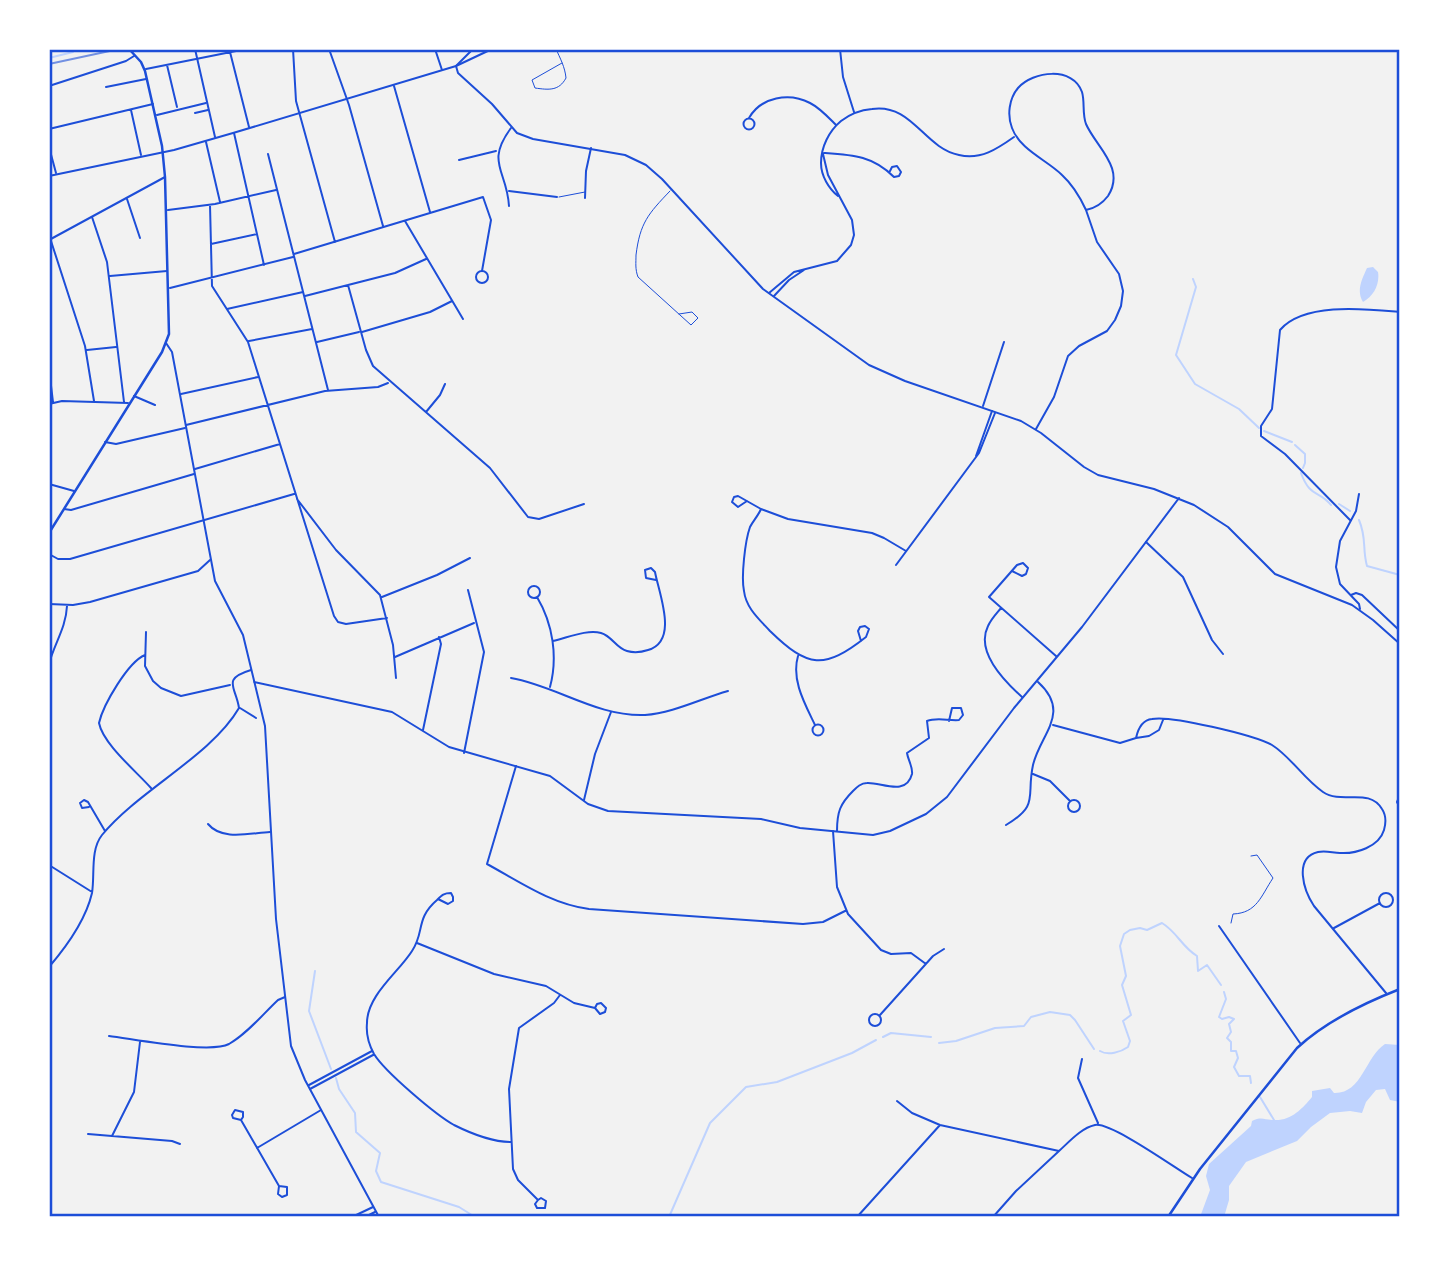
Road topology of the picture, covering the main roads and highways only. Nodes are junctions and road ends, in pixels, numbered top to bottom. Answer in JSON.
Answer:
{"nodes":[{"id":1,"x":132,"y":52,"type":"edge"},
{"id":2,"x":49,"y":533,"type":"edge"},
{"id":3,"x":1400,"y":989,"type":"edge"},
{"id":4,"x":1168,"y":1217,"type":"edge"}],
"edges":[{"from":1,"to":2,"type":"main road"},
{"from":3,"to":4,"type":"main road"}]}
